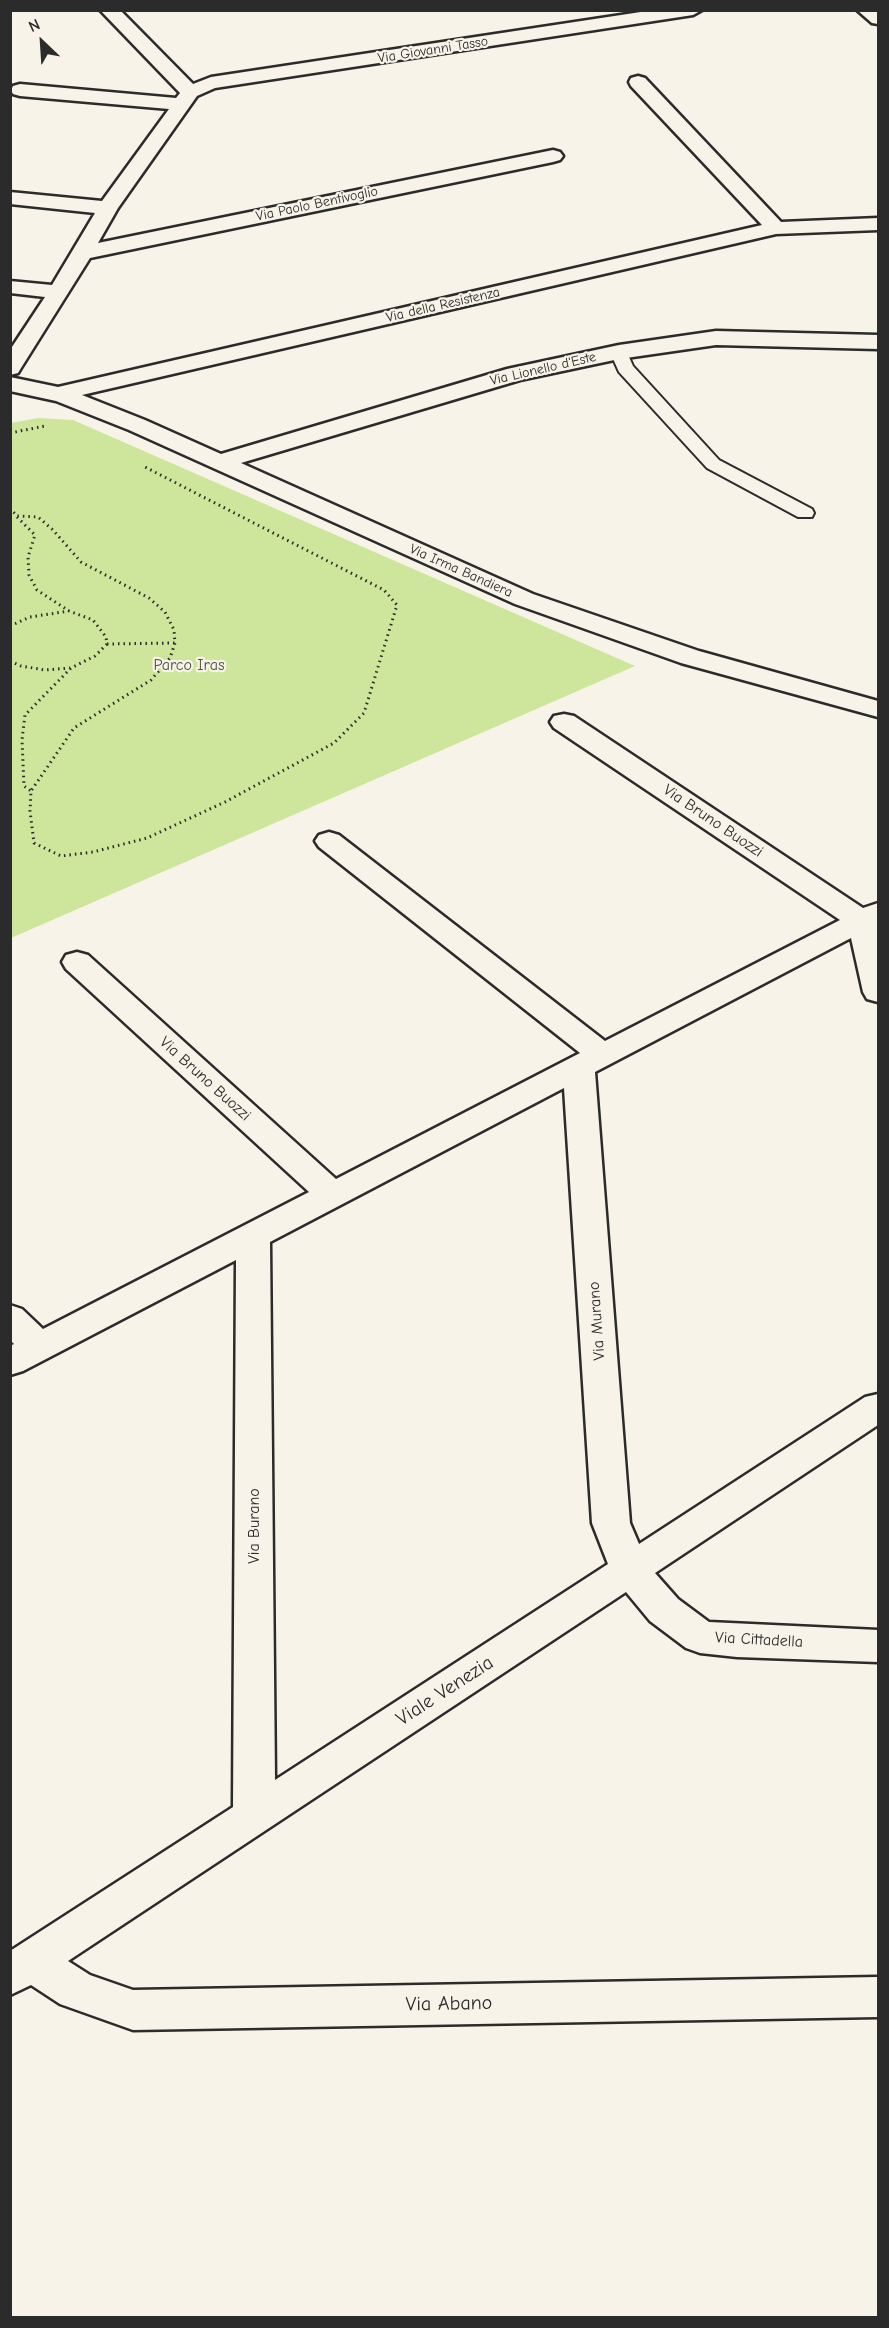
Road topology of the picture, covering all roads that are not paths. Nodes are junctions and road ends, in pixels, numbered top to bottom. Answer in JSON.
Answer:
{"nodes":[{"id":1,"x":109,"y":10,"type":"edge"},
{"id":2,"x":693,"y":10,"type":"edge"},
{"id":3,"x":866,"y":10,"type":"edge"},
{"id":4,"x":879,"y":19,"type":"edge"},
{"id":5,"x":638,"y":82,"type":"dead end"},
{"id":6,"x":20,"y":90,"type":"dead end"},
{"id":7,"x":185,"y":98,"type":"junction"},
{"id":8,"x":553,"y":156,"type":"dead end"},
{"id":9,"x":10,"y":198,"type":"edge"},
{"id":10,"x":108,"y":208,"type":"junction"},
{"id":11,"x":879,"y":224,"type":"edge"},
{"id":12,"x":776,"y":228,"type":"junction"},
{"id":13,"x":81,"y":253,"type":"junction"},
{"id":14,"x":10,"y":287,"type":"edge"},
{"id":15,"x":59,"y":292,"type":"junction"},
{"id":16,"x":879,"y":342,"type":"edge"},
{"id":17,"x":619,"y":352,"type":"junction"},
{"id":18,"x":10,"y":368,"type":"edge"},
{"id":19,"x":10,"y":384,"type":"edge"},
{"id":20,"x":58,"y":394,"type":"junction"},
{"id":21,"x":10,"y":404,"type":"edge"},
{"id":22,"x":218,"y":462,"type":"junction"},
{"id":23,"x":805,"y":513,"type":"dead end"},
{"id":24,"x":879,"y":709,"type":"edge"},
{"id":25,"x":564,"y":722,"type":"dead end"},
{"id":26,"x":329,"y":841,"type":"dead end"},
{"id":27,"x":870,"y":916,"type":"edge"},
{"id":28,"x":76,"y":962,"type":"dead end"},
{"id":29,"x":879,"y":992,"type":"edge"},
{"id":30,"x":591,"y":1061,"type":"junction"},
{"id":31,"x":333,"y":1195,"type":"junction"},
{"id":32,"x":253,"y":1237,"type":"junction"},
{"id":33,"x":10,"y":1318,"type":"edge"},
{"id":34,"x":25,"y":1355,"type":"edge"},
{"id":35,"x":879,"y":1407,"type":"edge"},
{"id":36,"x":630,"y":1570,"type":"junction"},
{"id":37,"x":879,"y":1646,"type":"edge"},
{"id":38,"x":255,"y":1815,"type":"junction"},
{"id":39,"x":21,"y":1968,"type":"edge"},
{"id":40,"x":879,"y":1997,"type":"edge"}],
"edges":[{"from":1,"to":7,"type":"street"},
{"from":2,"to":7,"type":"street","name":"Via Giovanni Tasso"},
{"from":3,"to":4,"type":"street"},
{"from":5,"to":12,"type":"street"},
{"from":6,"to":7,"type":"street","name":"Via Giovanni Tasso"},
{"from":7,"to":10,"type":"street"},
{"from":8,"to":13,"type":"street","name":"Via Paolo Bentivoglio"},
{"from":9,"to":10,"type":"street"},
{"from":10,"to":13,"type":"street"},
{"from":11,"to":12,"type":"street","name":"Via della Resistenza"},
{"from":12,"to":20,"type":"street","name":"Via della Resistenza"},
{"from":13,"to":15,"type":"street"},
{"from":14,"to":15,"type":"street"},
{"from":15,"to":18,"type":"street"},
{"from":16,"to":17,"type":"street","name":"Via Lionello d'Este"},
{"from":17,"to":22,"type":"street","name":"Via Lionello d'Este"},
{"from":17,"to":23,"type":"lane"},
{"from":19,"to":20,"type":"street","name":"Via Irma Bandiera"},
{"from":20,"to":21,"type":"street","name":"Via della Resistenza"},
{"from":20,"to":22,"type":"street","name":"Via Irma Bandiera"},
{"from":22,"to":24,"type":"street","name":"Via Irma Bandiera"},
{"from":25,"to":27,"type":"street","name":"Via Bruno Buozzi"},
{"from":26,"to":30,"type":"street"},
{"from":27,"to":29,"type":"street"},
{"from":27,"to":30,"type":"street"},
{"from":28,"to":31,"type":"street","name":"Via Bruno Buozzi"},
{"from":30,"to":31,"type":"street"},
{"from":30,"to":36,"type":"street","name":"Via Murano"},
{"from":31,"to":32,"type":"street"},
{"from":32,"to":34,"type":"street"},
{"from":32,"to":38,"type":"street","name":"Via Burano"},
{"from":33,"to":34,"type":"street"},
{"from":35,"to":36,"type":"street","name":"Viale Venezia"},
{"from":36,"to":37,"type":"street","name":"Via Cittadella"},
{"from":36,"to":38,"type":"street","name":"Viale Venezia"},
{"from":38,"to":39,"type":"street","name":"Viale Venezia"},
{"from":39,"to":40,"type":"street","name":"Via Abano"}]}
